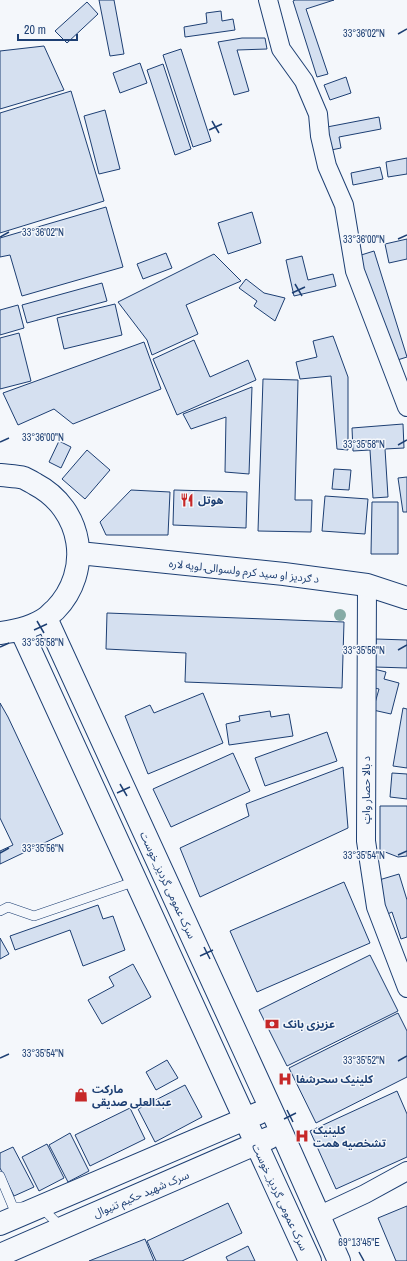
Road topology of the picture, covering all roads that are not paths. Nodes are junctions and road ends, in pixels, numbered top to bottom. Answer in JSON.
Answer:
{"nodes":[{"id":1,"x":268,"y":0,"type":"edge"},
{"id":2,"x":407,"y":407,"type":"edge"},
{"id":3,"x":0,"y":474,"type":"edge"},
{"id":4,"x":79,"y":553,"type":"junction"},
{"id":5,"x":367,"y":585,"type":"junction"},
{"id":6,"x":407,"y":598,"type":"edge"},
{"id":7,"x":46,"y":618,"type":"junction"},
{"id":8,"x":22,"y":630,"type":"junction"},
{"id":9,"x":0,"y":633,"type":"edge"},
{"id":10,"x":136,"y":881,"type":"junction"},
{"id":11,"x":0,"y":911,"type":"edge"},
{"id":12,"x":407,"y":988,"type":"edge"},
{"id":13,"x":271,"y":1108,"type":"junction"},
{"id":14,"x":245,"y":1120,"type":"junction"},
{"id":15,"x":282,"y":1133,"type":"junction"},
{"id":16,"x":256,"y":1144,"type":"junction"},
{"id":17,"x":407,"y":1171,"type":"edge"},
{"id":18,"x":0,"y":1176,"type":"edge"},
{"id":19,"x":42,"y":1206,"type":"junction"},
{"id":20,"x":318,"y":1216,"type":"junction"},
{"id":21,"x":0,"y":1224,"type":"edge"},
{"id":22,"x":62,"y":1228,"type":"junction"},
{"id":23,"x":0,"y":1255,"type":"edge"},
{"id":24,"x":310,"y":1261,"type":"edge"},
{"id":25,"x":339,"y":1261,"type":"edge"}],
"edges":[{"from":1,"to":2,"type":"street"},
{"from":3,"to":4,"type":"highway"},
{"from":4,"to":5,"type":"highway","name":"د ګردیز او سید کرم ولسوالۍ لویه لاره"},
{"from":4,"to":7,"type":"highway"},
{"from":5,"to":6,"type":"highway","name":"د ګردیز او سید کرم ولسوالۍ لویه لاره"},
{"from":5,"to":12,"type":"street","name":"د بالا حصار واټ"},
{"from":7,"to":8,"type":"highway"},
{"from":7,"to":13,"type":"highway","name":"سرک عمومی گردیز_خوست"},
{"from":8,"to":9,"type":"highway"},
{"from":8,"to":10,"type":"highway","name":"سرک عمومی گردیز_خوست"},
{"from":10,"to":11,"type":"lane"},
{"from":10,"to":14,"type":"highway","name":"سرک عمومی گردیز_خوست"},
{"from":13,"to":14,"type":"highway"},
{"from":13,"to":15,"type":"highway","name":"سرک عمومی گردیز_خوست"},
{"from":14,"to":16,"type":"highway","name":"سرک عمومی گردیز_خوست"},
{"from":14,"to":19,"type":"highway"},
{"from":15,"to":16,"type":"highway","name":"سرک شهید حکیم تنیوال"},
{"from":15,"to":20,"type":"highway","name":"سرک عمومی گردیز_خوست"},
{"from":16,"to":22,"type":"highway","name":"سرک شهید حکیم تنیوال"},
{"from":16,"to":24,"type":"highway","name":"سرک عمومی گردیز_خوست"},
{"from":17,"to":20,"type":"street"},
{"from":18,"to":19,"type":"lane"},
{"from":19,"to":21,"type":"highway"},
{"from":19,"to":22,"type":"lane"},
{"from":20,"to":25,"type":"highway","name":"سرک عمومی گردیز_خوست"},
{"from":22,"to":23,"type":"highway","name":"سرک شهید حکیم تنیوال"}]}
